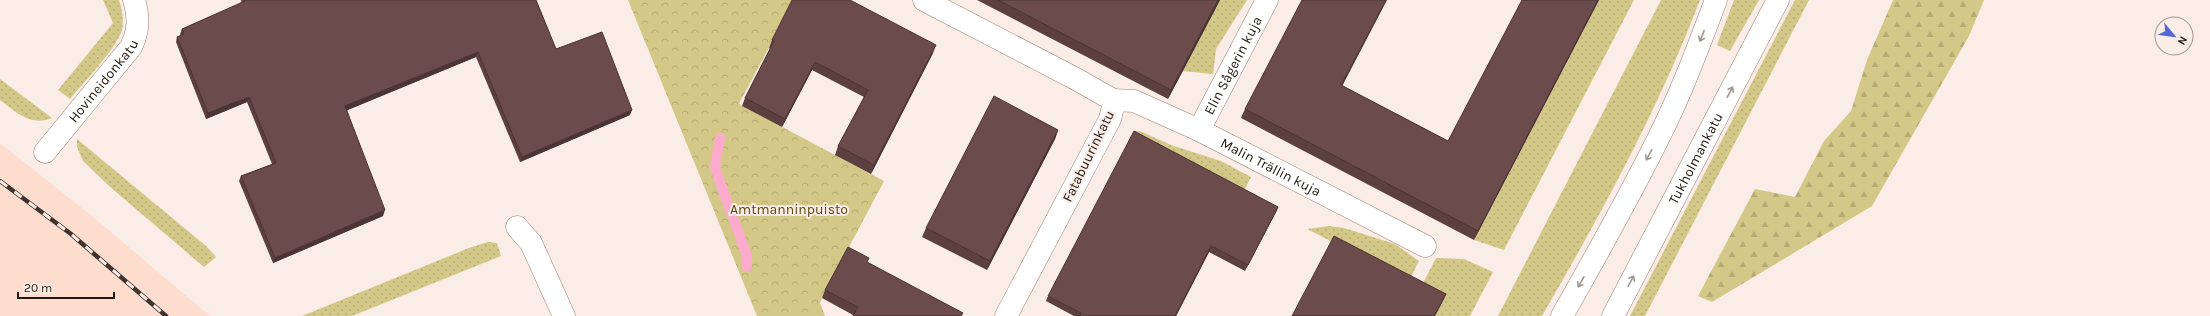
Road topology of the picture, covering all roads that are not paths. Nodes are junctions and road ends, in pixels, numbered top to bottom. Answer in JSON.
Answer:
{"nodes":[{"id":1,"x":134,"y":0,"type":"edge"},
{"id":2,"x":924,"y":0,"type":"edge"},
{"id":3,"x":1267,"y":0,"type":"edge"},
{"id":4,"x":1716,"y":0,"type":"edge"},
{"id":5,"x":1778,"y":0,"type":"edge"},
{"id":6,"x":1113,"y":100,"type":"junction"},
{"id":7,"x":1199,"y":130,"type":"junction"},
{"id":8,"x":45,"y":152,"type":"dead end"},
{"id":9,"x":517,"y":227,"type":"dead end"},
{"id":10,"x":1425,"y":246,"type":"dead end"},
{"id":11,"x":564,"y":316,"type":"edge"},
{"id":12,"x":1006,"y":316,"type":"edge"},
{"id":13,"x":1562,"y":316,"type":"edge"},
{"id":14,"x":1613,"y":316,"type":"edge"}],
"edges":[{"from":1,"to":8,"type":"street","name":"Hovineidonkatu"},
{"from":2,"to":6,"type":"street","name":"Fatabuurinkatu"},
{"from":3,"to":7,"type":"street","name":"Elin Sågerin kuja"},
{"from":4,"to":13,"type":"street","one_way":true},
{"from":14,"to":5,"type":"street","name":"Tukholmankatu","one_way":true},
{"from":6,"to":7,"type":"street","name":"Malin Trällin kuja"},
{"from":6,"to":12,"type":"street","name":"Fatabuurinkatu"},
{"from":7,"to":10,"type":"street","name":"Malin Trällin kuja"},
{"from":9,"to":11,"type":"street"}]}
